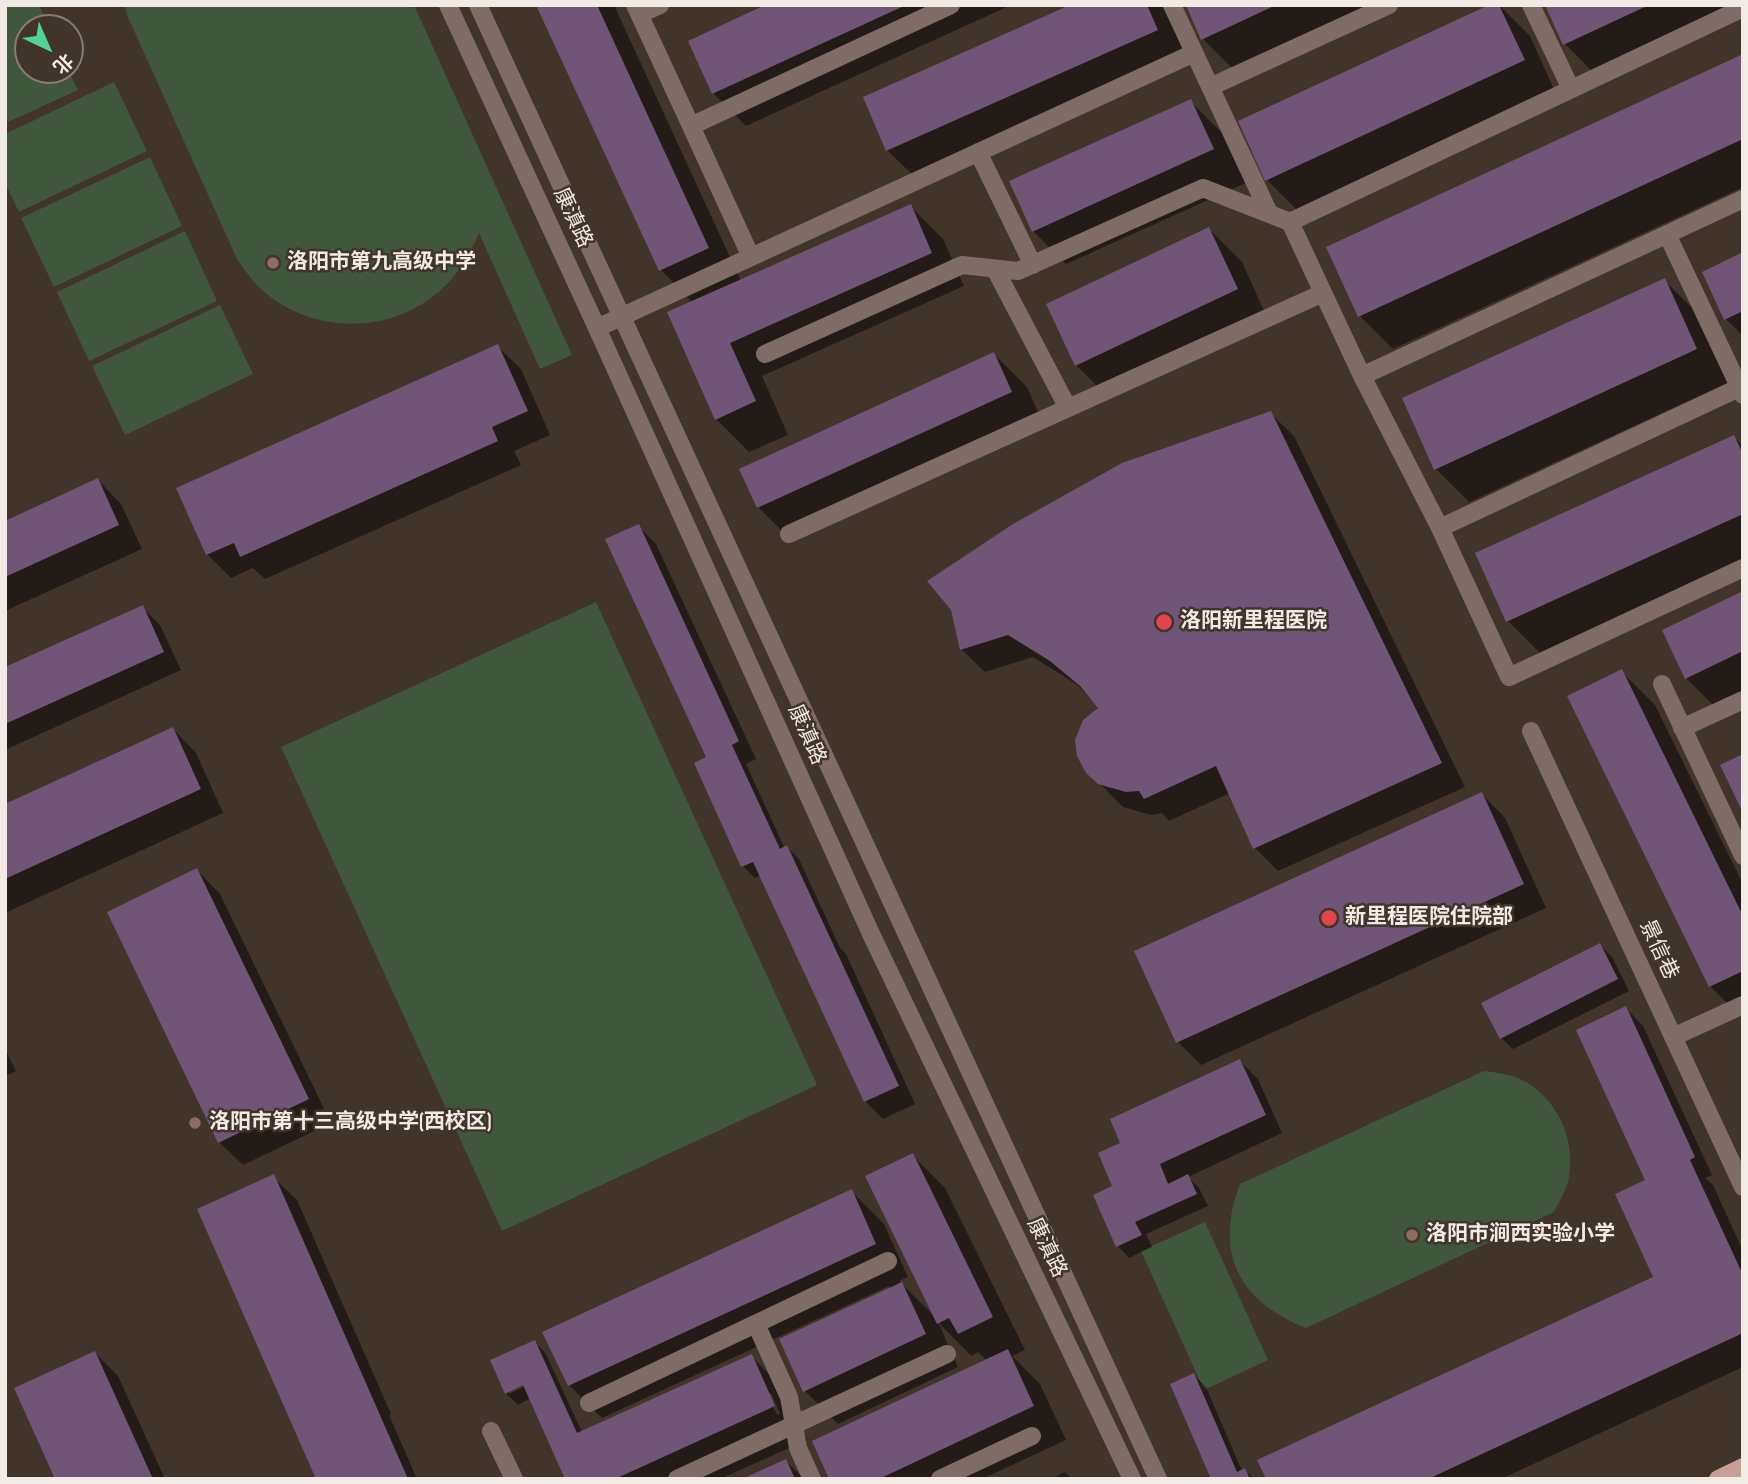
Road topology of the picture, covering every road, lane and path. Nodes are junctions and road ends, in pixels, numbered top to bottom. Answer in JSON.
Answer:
{"nodes":[{"id":1,"x":449,"y":5,"type":"edge"},
{"id":2,"x":478,"y":5,"type":"edge"},
{"id":3,"x":660,"y":5,"type":"edge"},
{"id":4,"x":951,"y":5,"type":"edge"},
{"id":5,"x":1172,"y":5,"type":"edge"},
{"id":6,"x":1389,"y":5,"type":"edge"},
{"id":7,"x":1531,"y":5,"type":"edge"},
{"id":8,"x":1743,"y":8,"type":"edge"},
{"id":9,"x":638,"y":10,"type":"edge"},
{"id":10,"x":1194,"y":53,"type":"junction"},
{"id":11,"x":1210,"y":87,"type":"junction"},
{"id":12,"x":1572,"y":89,"type":"junction"},
{"id":13,"x":691,"y":126,"type":"junction"},
{"id":14,"x":978,"y":152,"type":"junction"},
{"id":15,"x":1743,"y":199,"type":"edge"},
{"id":16,"x":1269,"y":213,"type":"junction"},
{"id":17,"x":1290,"y":222,"type":"junction"},
{"id":18,"x":1667,"y":234,"type":"junction"},
{"id":19,"x":751,"y":257,"type":"junction"},
{"id":20,"x":1033,"y":265,"type":"junction"},
{"id":21,"x":995,"y":269,"type":"junction"},
{"id":22,"x":1323,"y":293,"type":"junction"},
{"id":23,"x":623,"y":318,"type":"junction"},
{"id":24,"x":597,"y":328,"type":"junction"},
{"id":25,"x":765,"y":354,"type":"dead end"},
{"id":26,"x":1362,"y":376,"type":"junction"},
{"id":27,"x":1742,"y":389,"type":"edge"},
{"id":28,"x":1068,"y":408,"type":"junction"},
{"id":29,"x":1440,"y":528,"type":"junction"},
{"id":30,"x":789,"y":534,"type":"dead end"},
{"id":31,"x":1743,"y":568,"type":"edge"},
{"id":32,"x":1662,"y":684,"type":"dead end"},
{"id":33,"x":1743,"y":700,"type":"edge"},
{"id":34,"x":1682,"y":728,"type":"junction"},
{"id":35,"x":1531,"y":731,"type":"dead end"},
{"id":36,"x":1743,"y":856,"type":"edge"},
{"id":37,"x":1743,"y":1005,"type":"edge"},
{"id":38,"x":1673,"y":1037,"type":"junction"},
{"id":39,"x":1743,"y":1187,"type":"edge"},
{"id":40,"x":888,"y":1261,"type":"dead end"},
{"id":41,"x":756,"y":1324,"type":"junction"},
{"id":42,"x":947,"y":1354,"type":"dead end"},
{"id":43,"x":589,"y":1403,"type":"dead end"},
{"id":44,"x":794,"y":1425,"type":"junction"},
{"id":45,"x":491,"y":1431,"type":"dead end"},
{"id":46,"x":1032,"y":1436,"type":"dead end"},
{"id":47,"x":1743,"y":1467,"type":"edge"},
{"id":48,"x":514,"y":1479,"type":"edge"},
{"id":49,"x":677,"y":1479,"type":"edge"},
{"id":50,"x":812,"y":1479,"type":"edge"},
{"id":51,"x":940,"y":1479,"type":"edge"},
{"id":52,"x":1132,"y":1479,"type":"edge"},
{"id":53,"x":1158,"y":1479,"type":"edge"},
{"id":54,"x":1718,"y":1479,"type":"edge"}],
"edges":[{"from":1,"to":24,"type":"street","name":"康滇路"},
{"from":2,"to":23,"type":"street","name":"康滇路"},
{"from":3,"to":9,"type":"street"},
{"from":4,"to":13,"type":"street"},
{"from":5,"to":10,"type":"street"},
{"from":6,"to":11,"type":"street"},
{"from":7,"to":12,"type":"street"},
{"from":8,"to":12,"type":"street"},
{"from":9,"to":13,"type":"street"},
{"from":10,"to":11,"type":"street"},
{"from":10,"to":14,"type":"street"},
{"from":11,"to":16,"type":"street"},
{"from":12,"to":17,"type":"street"},
{"from":13,"to":19,"type":"street"},
{"from":14,"to":19,"type":"street"},
{"from":14,"to":20,"type":"street"},
{"from":15,"to":18,"type":"street"},
{"from":16,"to":17,"type":"street"},
{"from":16,"to":20,"type":"street"},
{"from":17,"to":22,"type":"street"},
{"from":18,"to":26,"type":"street"},
{"from":18,"to":27,"type":"street"},
{"from":19,"to":23,"type":"street"},
{"from":20,"to":21,"type":"street"},
{"from":21,"to":25,"type":"street"},
{"from":21,"to":28,"type":"street"},
{"from":22,"to":26,"type":"street"},
{"from":22,"to":28,"type":"street"},
{"from":23,"to":24,"type":"street"},
{"from":23,"to":53,"type":"street","name":"康滇路"},
{"from":24,"to":52,"type":"street","name":"康滇路"},
{"from":26,"to":29,"type":"street"},
{"from":27,"to":29,"type":"street"},
{"from":28,"to":30,"type":"street"},
{"from":29,"to":31,"type":"street"},
{"from":32,"to":34,"type":"street"},
{"from":33,"to":34,"type":"street"},
{"from":34,"to":36,"type":"street"},
{"from":35,"to":38,"type":"street","name":"景信巷"},
{"from":37,"to":38,"type":"street"},
{"from":38,"to":39,"type":"street","name":"景信巷"},
{"from":40,"to":41,"type":"street"},
{"from":41,"to":43,"type":"street"},
{"from":41,"to":44,"type":"street"},
{"from":42,"to":44,"type":"street"},
{"from":44,"to":49,"type":"street"},
{"from":44,"to":50,"type":"street"},
{"from":45,"to":48,"type":"street"},
{"from":46,"to":51,"type":"street"},
{"from":47,"to":54,"type":"main road"}]}
